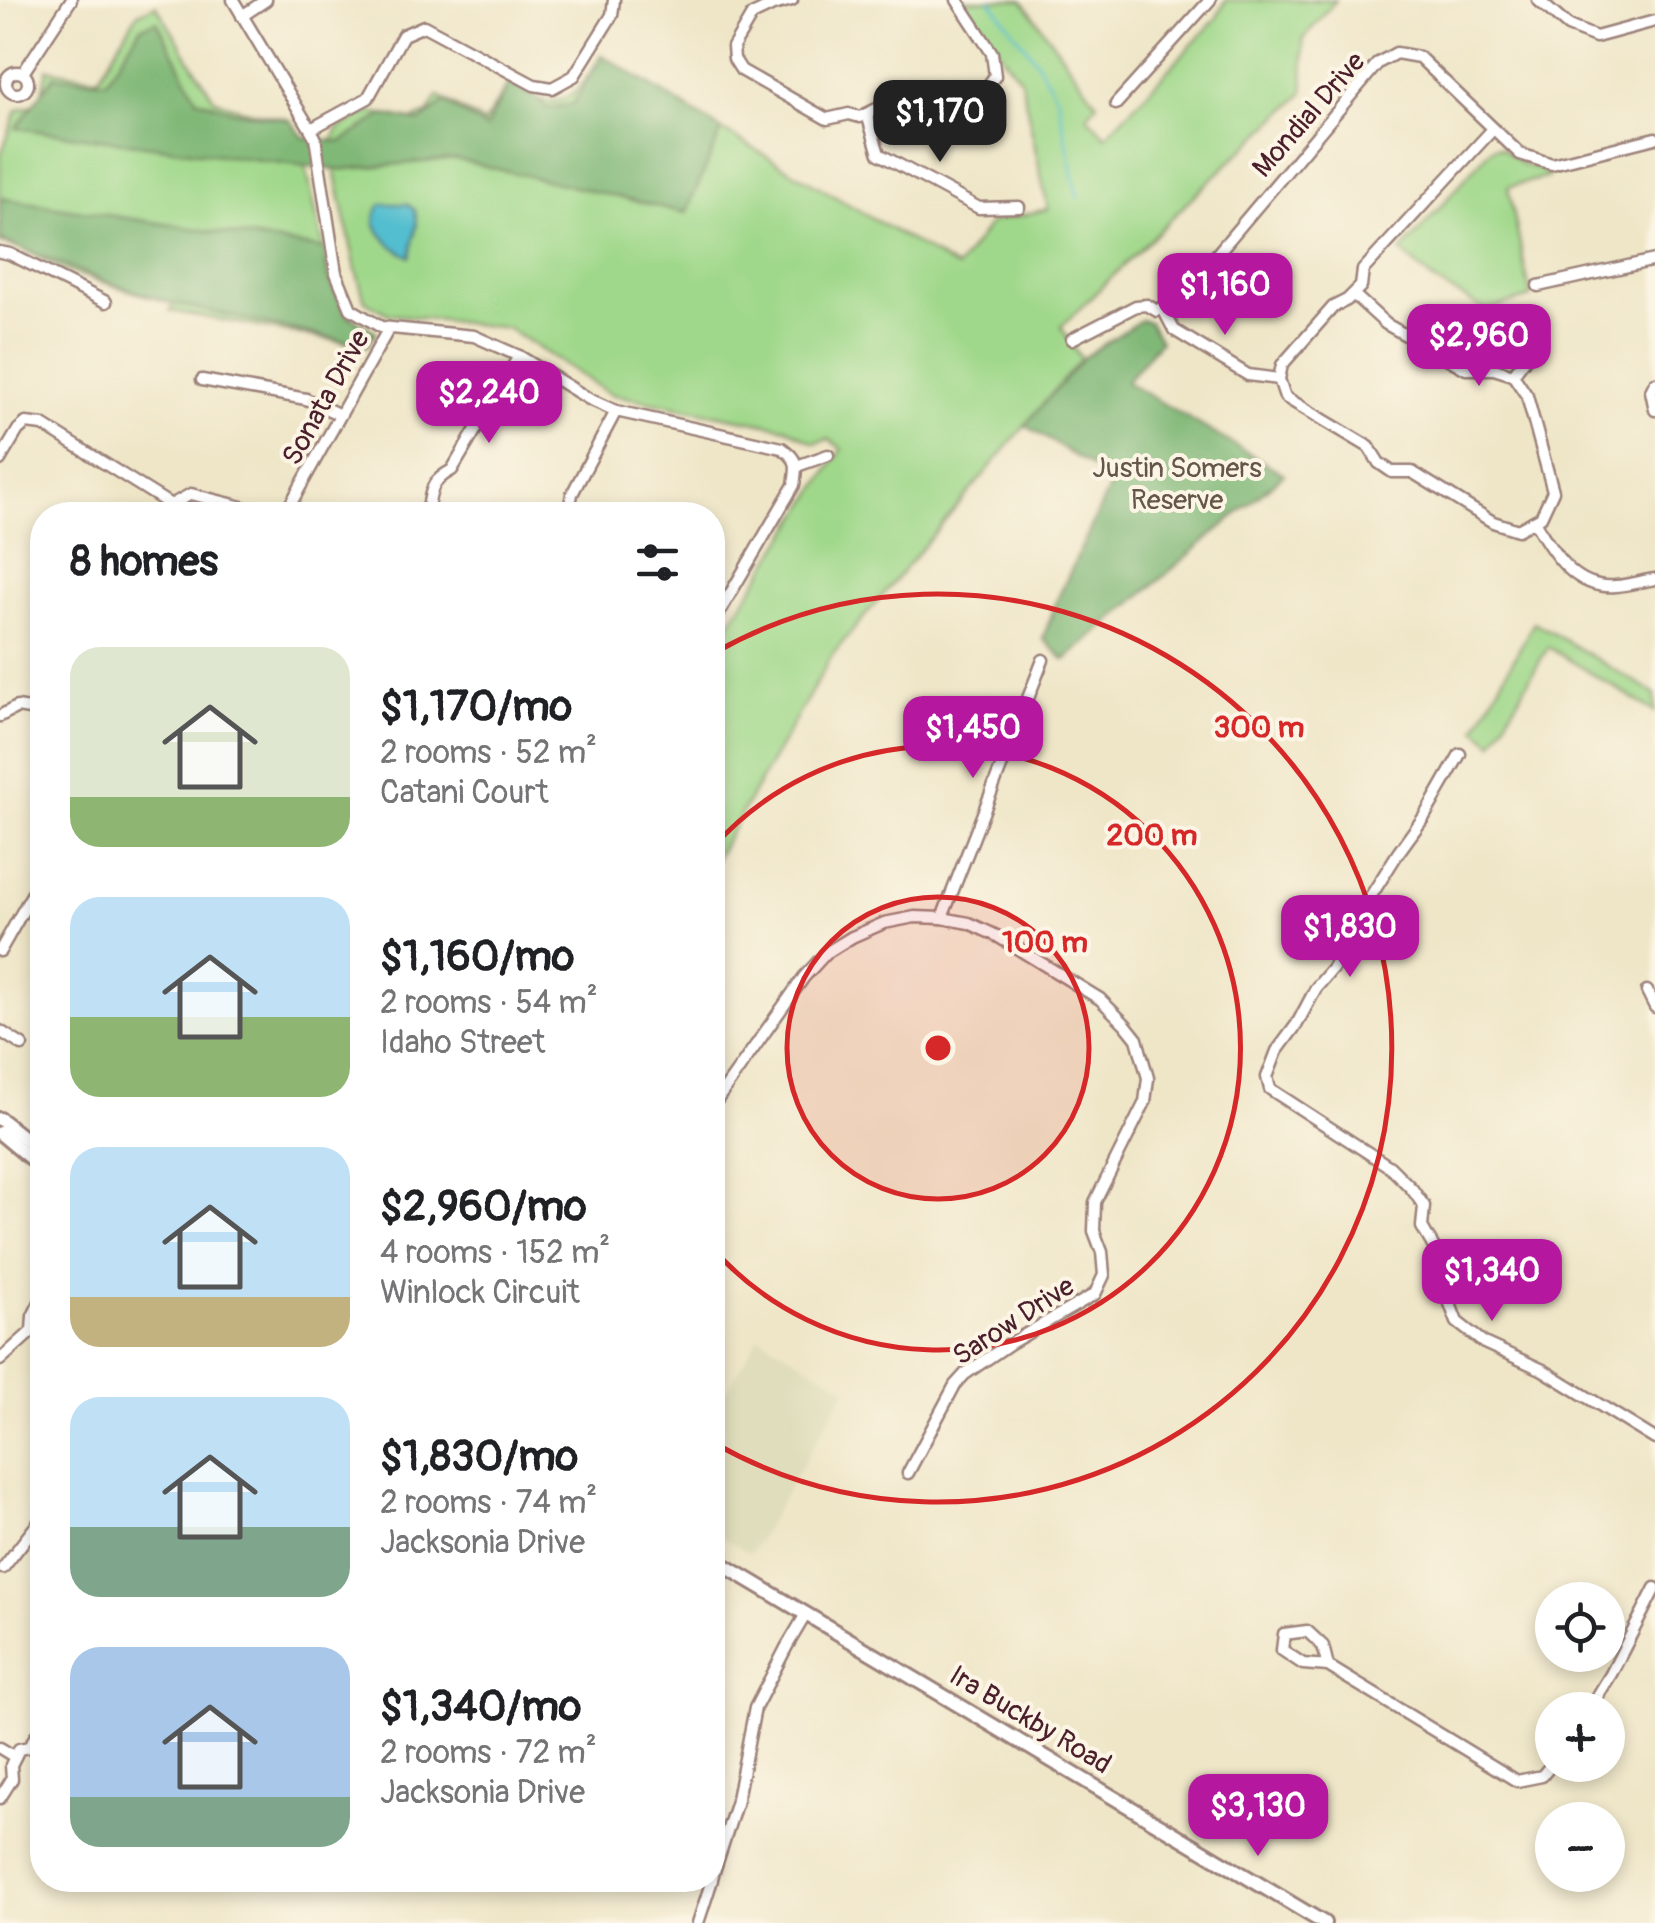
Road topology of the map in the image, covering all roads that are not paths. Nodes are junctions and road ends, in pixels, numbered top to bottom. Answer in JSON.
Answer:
{"nodes":[{"id":1,"x":71,"y":0,"type":"edge"},
{"id":2,"x":233,"y":0,"type":"edge"},
{"id":3,"x":266,"y":0,"type":"edge"},
{"id":4,"x":614,"y":0,"type":"edge"},
{"id":5,"x":792,"y":0,"type":"edge"},
{"id":6,"x":957,"y":0,"type":"edge"},
{"id":7,"x":1210,"y":0,"type":"edge"},
{"id":8,"x":1538,"y":0,"type":"edge"},
{"id":9,"x":242,"y":16,"type":"junction"},
{"id":10,"x":1655,"y":20,"type":"edge"},
{"id":11,"x":23,"y":72,"type":"dead end"},
{"id":12,"x":1116,"y":104,"type":"dead end"},
{"id":13,"x":867,"y":114,"type":"junction"},
{"id":14,"x":310,"y":129,"type":"junction"},
{"id":15,"x":1493,"y":129,"type":"junction"},
{"id":16,"x":1655,"y":138,"type":"edge"},
{"id":17,"x":1018,"y":207,"type":"dead end"},
{"id":18,"x":0,"y":252,"type":"edge"},
{"id":19,"x":1655,"y":260,"type":"edge"},
{"id":20,"x":1538,"y":286,"type":"dead end"},
{"id":21,"x":1354,"y":294,"type":"junction"},
{"id":22,"x":106,"y":302,"type":"dead end"},
{"id":23,"x":1162,"y":308,"type":"junction"},
{"id":24,"x":1516,"y":319,"type":"dead end"},
{"id":25,"x":389,"y":328,"type":"junction"},
{"id":26,"x":1072,"y":339,"type":"dead end"},
{"id":27,"x":518,"y":356,"type":"junction"},
{"id":28,"x":1512,"y":375,"type":"junction"},
{"id":29,"x":1279,"y":379,"type":"junction"},
{"id":30,"x":202,"y":380,"type":"dead end"},
{"id":31,"x":1655,"y":384,"type":"edge"},
{"id":32,"x":1655,"y":410,"type":"edge"},
{"id":33,"x":616,"y":411,"type":"junction"},
{"id":34,"x":340,"y":414,"type":"junction"},
{"id":35,"x":828,"y":455,"type":"dead end"},
{"id":36,"x":0,"y":460,"type":"edge"},
{"id":37,"x":796,"y":466,"type":"junction"},
{"id":38,"x":157,"y":502,"type":"edge"},
{"id":39,"x":180,"y":502,"type":"edge"},
{"id":40,"x":223,"y":502,"type":"edge"},
{"id":41,"x":292,"y":502,"type":"edge"},
{"id":42,"x":428,"y":502,"type":"edge"},
{"id":43,"x":570,"y":502,"type":"edge"},
{"id":44,"x":1534,"y":521,"type":"junction"},
{"id":45,"x":1655,"y":579,"type":"edge"},
{"id":46,"x":725,"y":603,"type":"edge"},
{"id":47,"x":1043,"y":660,"type":"dead end"},
{"id":48,"x":30,"y":710,"type":"edge"},
{"id":49,"x":0,"y":716,"type":"edge"},
{"id":50,"x":1460,"y":754,"type":"dead end"},
{"id":51,"x":30,"y":898,"type":"edge"},
{"id":52,"x":942,"y":918,"type":"junction"},
{"id":53,"x":0,"y":951,"type":"edge"},
{"id":54,"x":1646,"y":991,"type":"dead end"},
{"id":55,"x":1655,"y":1007,"type":"edge"},
{"id":56,"x":0,"y":1031,"type":"edge"},
{"id":57,"x":22,"y":1045,"type":"dead end"},
{"id":58,"x":725,"y":1089,"type":"edge"},
{"id":59,"x":0,"y":1119,"type":"edge"},
{"id":60,"x":0,"y":1133,"type":"edge"},
{"id":61,"x":30,"y":1143,"type":"edge"},
{"id":62,"x":30,"y":1158,"type":"edge"},
{"id":63,"x":30,"y":1333,"type":"edge"},
{"id":64,"x":0,"y":1360,"type":"edge"},
{"id":65,"x":1655,"y":1439,"type":"edge"},
{"id":66,"x":908,"y":1473,"type":"dead end"},
{"id":67,"x":30,"y":1533,"type":"edge"},
{"id":68,"x":725,"y":1566,"type":"edge"},
{"id":69,"x":3,"y":1568,"type":"dead end"},
{"id":70,"x":1655,"y":1588,"type":"edge"},
{"id":71,"x":806,"y":1614,"type":"junction"},
{"id":72,"x":1328,"y":1666,"type":"junction"},
{"id":73,"x":1600,"y":1692,"type":"edge"},
{"id":74,"x":30,"y":1745,"type":"edge"},
{"id":75,"x":0,"y":1748,"type":"edge"},
{"id":76,"x":16,"y":1757,"type":"junction"},
{"id":77,"x":1535,"y":1778,"type":"edge"},
{"id":78,"x":0,"y":1798,"type":"edge"},
{"id":79,"x":725,"y":1838,"type":"edge"},
{"id":80,"x":708,"y":1892,"type":"edge"},
{"id":81,"x":698,"y":1923,"type":"edge"},
{"id":82,"x":1324,"y":1923,"type":"edge"}],
"edges":[{"from":1,"to":11,"type":"street"},
{"from":2,"to":9,"type":"street"},
{"from":3,"to":9,"type":"street"},
{"from":4,"to":14,"type":"street"},
{"from":5,"to":13,"type":"street"},
{"from":6,"to":13,"type":"street"},
{"from":7,"to":12,"type":"street"},
{"from":8,"to":10,"type":"street"},
{"from":9,"to":14,"type":"street"},
{"from":13,"to":17,"type":"street"},
{"from":14,"to":25,"type":"street"},
{"from":15,"to":16,"type":"street","name":"Mondial Drive"},
{"from":15,"to":21,"type":"street"},
{"from":15,"to":23,"type":"street","name":"Mondial Drive"},
{"from":18,"to":22,"type":"street"},
{"from":19,"to":20,"type":"street"},
{"from":21,"to":28,"type":"street"},
{"from":21,"to":29,"type":"street"},
{"from":23,"to":26,"type":"street"},
{"from":23,"to":29,"type":"street"},
{"from":24,"to":28,"type":"street"},
{"from":25,"to":27,"type":"street"},
{"from":25,"to":34,"type":"street","name":"Sonata Drive"},
{"from":27,"to":33,"type":"street"},
{"from":27,"to":42,"type":"street"},
{"from":28,"to":44,"type":"street"},
{"from":29,"to":44,"type":"street"},
{"from":30,"to":34,"type":"street"},
{"from":31,"to":32,"type":"street"},
{"from":33,"to":37,"type":"street"},
{"from":33,"to":43,"type":"street"},
{"from":34,"to":41,"type":"street","name":"Sonata Drive"},
{"from":35,"to":37,"type":"street"},
{"from":36,"to":38,"type":"street","name":"Sonata Drive"},
{"from":37,"to":46,"type":"street"},
{"from":39,"to":40,"type":"street","name":"Sonata Drive"},
{"from":44,"to":45,"type":"street"},
{"from":47,"to":52,"type":"street"},
{"from":48,"to":49,"type":"street"},
{"from":50,"to":65,"type":"street"},
{"from":51,"to":53,"type":"street"},
{"from":52,"to":58,"type":"street","name":"Sarow Drive"},
{"from":52,"to":66,"type":"street","name":"Sarow Drive"},
{"from":54,"to":55,"type":"street"},
{"from":56,"to":57,"type":"street"},
{"from":59,"to":61,"type":"street"},
{"from":60,"to":62,"type":"street"},
{"from":63,"to":64,"type":"street"},
{"from":67,"to":69,"type":"street"},
{"from":68,"to":71,"type":"street","name":"Ira Buckby Road"},
{"from":70,"to":73,"type":"street"},
{"from":71,"to":79,"type":"street"},
{"from":71,"to":82,"type":"street","name":"Ira Buckby Road"},
{"from":72,"to":72,"type":"street"},
{"from":72,"to":77,"type":"street"},
{"from":74,"to":76,"type":"street"},
{"from":75,"to":76,"type":"street"},
{"from":76,"to":78,"type":"street"},
{"from":80,"to":81,"type":"street"}]}
